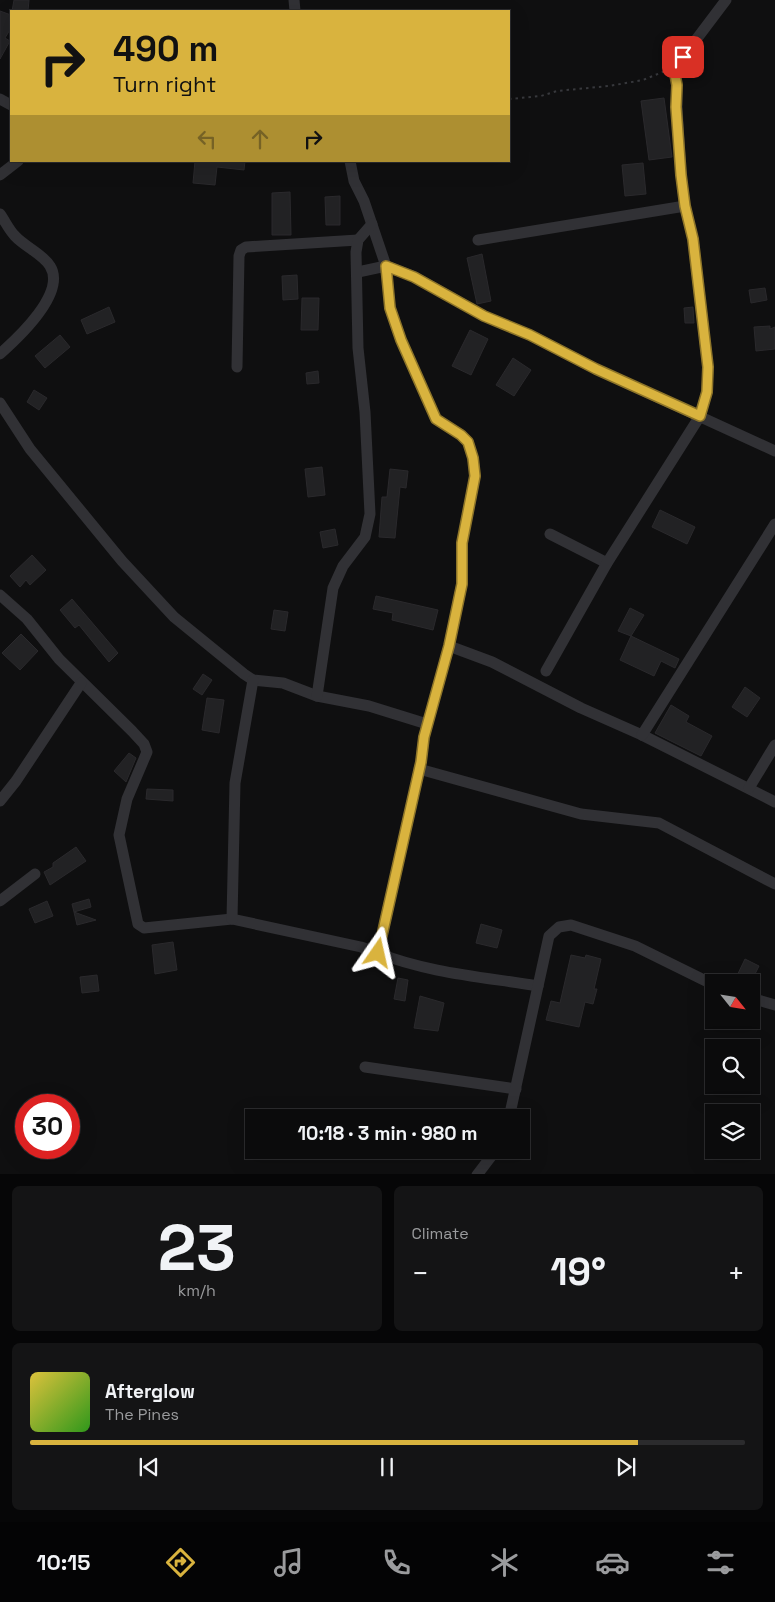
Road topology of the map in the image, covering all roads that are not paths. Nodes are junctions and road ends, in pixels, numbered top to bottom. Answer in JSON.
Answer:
{"nodes":[{"id":1,"x":726,"y":0,"type":"edge"},
{"id":2,"x":17,"y":162,"type":"edge"},
{"id":3,"x":350,"y":162,"type":"edge"},
{"id":4,"x":0,"y":175,"type":"edge"},
{"id":5,"x":685,"y":206,"type":"junction"},
{"id":6,"x":0,"y":214,"type":"edge"},
{"id":7,"x":372,"y":224,"type":"junction"},
{"id":8,"x":358,"y":240,"type":"junction"},
{"id":9,"x":478,"y":240,"type":"dead end"},
{"id":10,"x":386,"y":266,"type":"junction"},
{"id":11,"x":358,"y":272,"type":"junction"},
{"id":12,"x":0,"y":354,"type":"edge"},
{"id":13,"x":237,"y":367,"type":"dead end"},
{"id":14,"x":0,"y":403,"type":"edge"},
{"id":15,"x":700,"y":416,"type":"junction"},
{"id":16,"x":4,"y":419,"type":"edge"},
{"id":17,"x":775,"y":451,"type":"edge"},
{"id":18,"x":775,"y":524,"type":"edge"},
{"id":19,"x":550,"y":534,"type":"dead end"},
{"id":20,"x":607,"y":563,"type":"junction"},
{"id":21,"x":0,"y":595,"type":"edge"},
{"id":22,"x":5,"y":605,"type":"edge"},
{"id":23,"x":449,"y":646,"type":"junction"},
{"id":24,"x":546,"y":671,"type":"dead end"},
{"id":25,"x":253,"y":680,"type":"junction"},
{"id":26,"x":81,"y":683,"type":"junction"},
{"id":27,"x":318,"y":696,"type":"junction"},
{"id":28,"x":427,"y":724,"type":"junction"},
{"id":29,"x":642,"y":735,"type":"junction"},
{"id":30,"x":775,"y":746,"type":"edge"},
{"id":31,"x":419,"y":769,"type":"junction"},
{"id":32,"x":749,"y":788,"type":"junction"},
{"id":33,"x":0,"y":801,"type":"edge"},
{"id":34,"x":775,"y":802,"type":"edge"},
{"id":35,"x":35,"y":874,"type":"dead end"},
{"id":36,"x":775,"y":884,"type":"edge"},
{"id":37,"x":0,"y":901,"type":"edge"},
{"id":38,"x":232,"y":919,"type":"junction"},
{"id":39,"x":378,"y":953,"type":"junction"},
{"id":40,"x":705,"y":981,"type":"edge"},
{"id":41,"x":538,"y":986,"type":"junction"},
{"id":42,"x":760,"y":1000,"type":"edge"},
{"id":43,"x":775,"y":1004,"type":"edge"},
{"id":44,"x":366,"y":1067,"type":"dead end"},
{"id":45,"x":516,"y":1089,"type":"junction"},
{"id":46,"x":511,"y":1109,"type":"edge"},
{"id":47,"x":489,"y":1159,"type":"edge"},
{"id":48,"x":477,"y":1174,"type":"edge"}],
"edges":[{"from":1,"to":5,"type":"street"},
{"from":2,"to":4,"type":"street"},
{"from":3,"to":7,"type":"street"},
{"from":5,"to":9,"type":"street"},
{"from":5,"to":15,"type":"street"},
{"from":6,"to":12,"type":"street"},
{"from":7,"to":8,"type":"street"},
{"from":7,"to":10,"type":"street"},
{"from":8,"to":11,"type":"street"},
{"from":8,"to":13,"type":"street"},
{"from":10,"to":11,"type":"street"},
{"from":10,"to":15,"type":"street"},
{"from":10,"to":23,"type":"street"},
{"from":11,"to":27,"type":"street"},
{"from":14,"to":16,"type":"street"},
{"from":15,"to":17,"type":"street"},
{"from":15,"to":20,"type":"street"},
{"from":16,"to":25,"type":"street"},
{"from":18,"to":29,"type":"street"},
{"from":19,"to":20,"type":"street"},
{"from":20,"to":24,"type":"street"},
{"from":21,"to":22,"type":"street"},
{"from":22,"to":26,"type":"street"},
{"from":23,"to":28,"type":"street"},
{"from":23,"to":29,"type":"street"},
{"from":25,"to":27,"type":"street"},
{"from":25,"to":38,"type":"street"},
{"from":26,"to":33,"type":"street"},
{"from":26,"to":38,"type":"street"},
{"from":27,"to":28,"type":"street"},
{"from":28,"to":31,"type":"street"},
{"from":29,"to":32,"type":"street"},
{"from":30,"to":32,"type":"street"},
{"from":31,"to":36,"type":"street"},
{"from":31,"to":39,"type":"street"},
{"from":32,"to":34,"type":"street"},
{"from":35,"to":37,"type":"street"},
{"from":38,"to":39,"type":"street"},
{"from":39,"to":41,"type":"street"},
{"from":40,"to":41,"type":"street"},
{"from":41,"to":45,"type":"street"},
{"from":42,"to":43,"type":"street"},
{"from":44,"to":45,"type":"street"},
{"from":45,"to":46,"type":"street"},
{"from":47,"to":48,"type":"street"}]}
